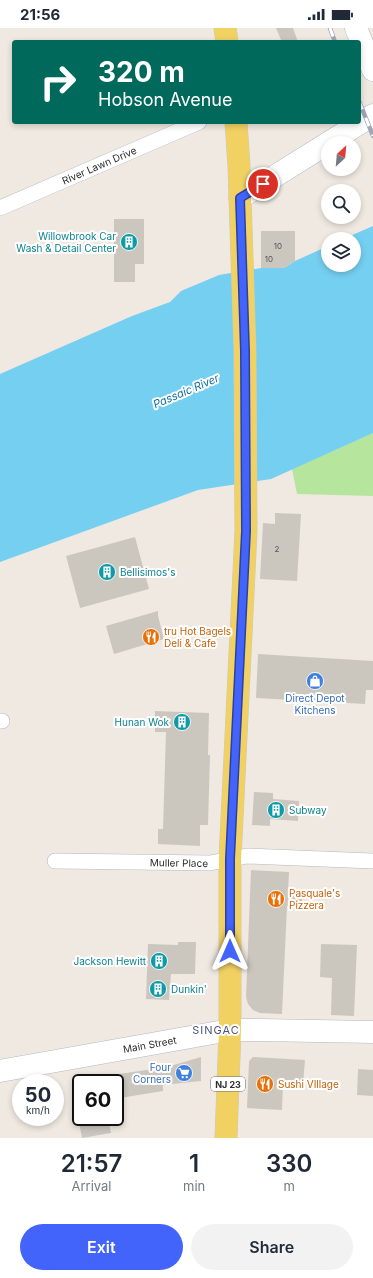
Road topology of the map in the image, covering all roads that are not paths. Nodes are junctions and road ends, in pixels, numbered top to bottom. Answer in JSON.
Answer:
{"nodes":[{"id":1,"x":225,"y":28,"type":"edge"},
{"id":2,"x":356,"y":28,"type":"edge"},
{"id":3,"x":227,"y":40,"type":"edge"},
{"id":4,"x":361,"y":40,"type":"edge"},
{"id":5,"x":361,"y":40,"type":"edge"},
{"id":6,"x":373,"y":70,"type":"edge"},
{"id":7,"x":373,"y":115,"type":"edge"},
{"id":8,"x":361,"y":122,"type":"edge"},
{"id":9,"x":194,"y":124,"type":"edge"},
{"id":10,"x":236,"y":124,"type":"edge"},
{"id":11,"x":359,"y":124,"type":"edge"},
{"id":12,"x":339,"y":136,"type":"edge"},
{"id":13,"x":321,"y":147,"type":"edge"},
{"id":14,"x":240,"y":198,"type":"junction"},
{"id":15,"x":0,"y":208,"type":"edge"},
{"id":16,"x":230,"y":859,"type":"junction"},
{"id":17,"x":56,"y":861,"type":"dead end"},
{"id":18,"x":373,"y":861,"type":"edge"},
{"id":19,"x":230,"y":1030,"type":"junction"},
{"id":20,"x":373,"y":1032,"type":"edge"},
{"id":21,"x":0,"y":1071,"type":"edge"},
{"id":22,"x":226,"y":1138,"type":"edge"}],
"edges":[{"from":1,"to":3,"type":"main road"},
{"from":2,"to":4,"type":"main road"},
{"from":5,"to":6,"type":"main road"},
{"from":7,"to":8,"type":"main road"},
{"from":9,"to":15,"type":"street","name":"River Lawn Drive"},
{"from":10,"to":14,"type":"main road","number":"NJ 23"},
{"from":11,"to":12,"type":"main road"},
{"from":13,"to":14,"type":"main road"},
{"from":14,"to":16,"type":"main road","number":"NJ 23"},
{"from":16,"to":17,"type":"street","name":"Muller Place"},
{"from":16,"to":18,"type":"street","name":"Muller Place"},
{"from":16,"to":19,"type":"main road","number":"NJ 23"},
{"from":19,"to":20,"type":"main road","name":"Main Street"},
{"from":19,"to":21,"type":"main road","name":"Main Street"},
{"from":19,"to":22,"type":"main road","number":"NJ 23"}]}
